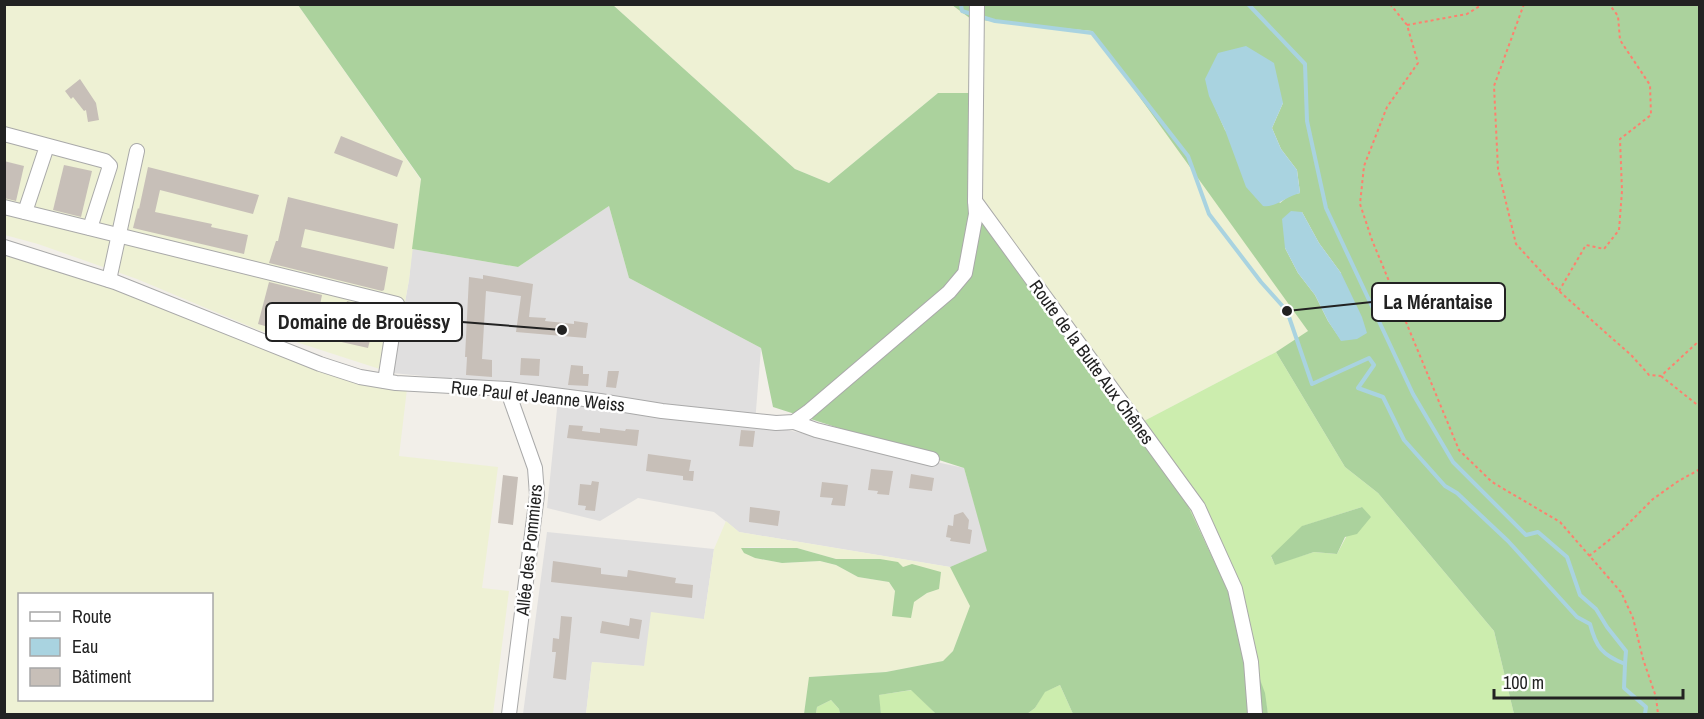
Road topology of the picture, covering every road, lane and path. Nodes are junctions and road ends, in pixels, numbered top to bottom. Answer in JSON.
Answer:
{"nodes":[{"id":1,"x":1390,"y":4,"type":"edge"},
{"id":2,"x":1483,"y":4,"type":"edge"},
{"id":3,"x":1524,"y":4,"type":"edge"},
{"id":4,"x":1609,"y":4,"type":"edge"},
{"id":5,"x":977,"y":11,"type":"edge"},
{"id":6,"x":1407,"y":25,"type":"junction"},
{"id":7,"x":4,"y":135,"type":"edge"},
{"id":8,"x":47,"y":146,"type":"junction"},
{"id":9,"x":137,"y":151,"type":"dead end"},
{"id":10,"x":975,"y":201,"type":"junction"},
{"id":11,"x":4,"y":207,"type":"edge"},
{"id":12,"x":25,"y":212,"type":"junction"},
{"id":13,"x":90,"y":228,"type":"junction"},
{"id":14,"x":119,"y":235,"type":"junction"},
{"id":15,"x":4,"y":246,"type":"edge"},
{"id":16,"x":109,"y":280,"type":"junction"},
{"id":17,"x":1559,"y":291,"type":"junction"},
{"id":18,"x":1700,"y":340,"type":"edge"},
{"id":19,"x":1660,"y":376,"type":"junction"},
{"id":20,"x":385,"y":381,"type":"junction"},
{"id":21,"x":507,"y":389,"type":"junction"},
{"id":22,"x":1700,"y":407,"type":"edge"},
{"id":23,"x":794,"y":422,"type":"junction"},
{"id":24,"x":932,"y":459,"type":"dead end"},
{"id":25,"x":1700,"y":469,"type":"edge"},
{"id":26,"x":1589,"y":556,"type":"junction"},
{"id":27,"x":509,"y":714,"type":"edge"},
{"id":28,"x":1255,"y":714,"type":"edge"},
{"id":29,"x":1658,"y":714,"type":"edge"}],
"edges":[{"from":1,"to":6,"type":"path"},
{"from":2,"to":6,"type":"path"},
{"from":3,"to":17,"type":"path"},
{"from":4,"to":17,"type":"path"},
{"from":5,"to":10,"type":"street"},
{"from":6,"to":26,"type":"path"},
{"from":7,"to":8,"type":"street"},
{"from":8,"to":12,"type":"street"},
{"from":8,"to":13,"type":"street"},
{"from":9,"to":14,"type":"street"},
{"from":10,"to":23,"type":"street"},
{"from":10,"to":28,"type":"street","name":"Route de la Butte Aux Chênes"},
{"from":11,"to":12,"type":"street"},
{"from":12,"to":13,"type":"street"},
{"from":13,"to":14,"type":"street"},
{"from":14,"to":16,"type":"street"},
{"from":14,"to":20,"type":"street"},
{"from":15,"to":16,"type":"street","name":"Rue Paul et Jeanne Weiss"},
{"from":16,"to":20,"type":"street","name":"Rue Paul et Jeanne Weiss"},
{"from":17,"to":19,"type":"path"},
{"from":18,"to":19,"type":"path"},
{"from":19,"to":22,"type":"path"},
{"from":20,"to":21,"type":"street","name":"Rue Paul et Jeanne Weiss"},
{"from":21,"to":23,"type":"street","name":"Rue Paul et Jeanne Weiss"},
{"from":21,"to":27,"type":"street","name":"Allée des Pommiers"},
{"from":23,"to":24,"type":"street","name":"Rue Paul et Jeanne Weiss"},
{"from":25,"to":26,"type":"path"},
{"from":26,"to":29,"type":"path"}]}
